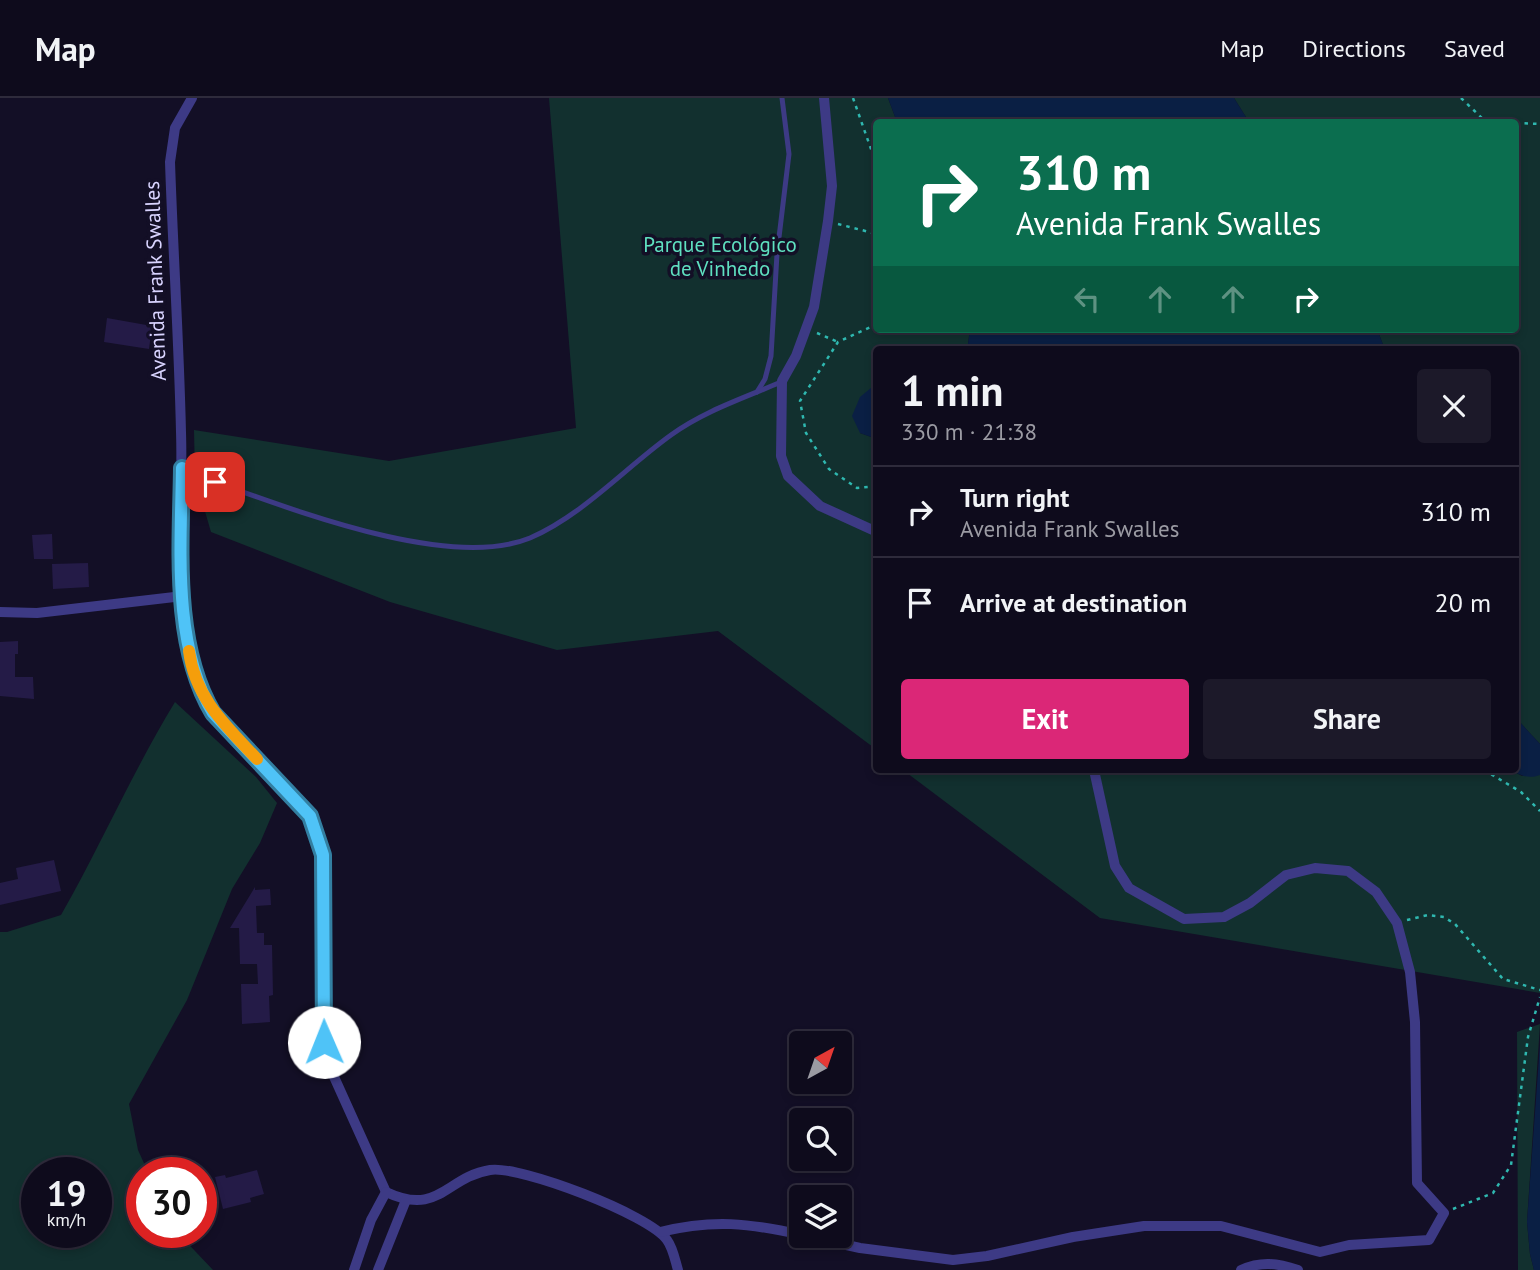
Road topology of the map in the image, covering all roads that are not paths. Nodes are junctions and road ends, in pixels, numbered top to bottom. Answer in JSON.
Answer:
{"nodes":[{"id":1,"x":192,"y":98,"type":"edge"},
{"id":2,"x":782,"y":98,"type":"edge"},
{"id":3,"x":824,"y":98,"type":"edge"},
{"id":4,"x":782,"y":381,"type":"junction"},
{"id":5,"x":757,"y":392,"type":"junction"},
{"id":6,"x":182,"y":468,"type":"junction"},
{"id":7,"x":201,"y":477,"type":"joint"},
{"id":8,"x":873,"y":529,"type":"edge"},
{"id":9,"x":183,"y":596,"type":"junction"},
{"id":10,"x":0,"y":612,"type":"edge"},
{"id":11,"x":1095,"y":773,"type":"edge"},
{"id":12,"x":386,"y":1192,"type":"junction"},
{"id":13,"x":406,"y":1200,"type":"junction"},
{"id":14,"x":660,"y":1232,"type":"junction"},
{"id":15,"x":789,"y":1232,"type":"edge"},
{"id":16,"x":852,"y":1246,"type":"edge"},
{"id":17,"x":354,"y":1270,"type":"edge"},
{"id":18,"x":378,"y":1270,"type":"edge"},
{"id":19,"x":678,"y":1270,"type":"edge"},
{"id":20,"x":1241,"y":1270,"type":"edge"},
{"id":21,"x":1298,"y":1270,"type":"edge"}],
"edges":[{"from":1,"to":6,"type":"street","name":"Avenida Frank Swalles"},
{"from":2,"to":5,"type":"lane"},
{"from":3,"to":4,"type":"street"},
{"from":4,"to":5,"type":"lane"},
{"from":4,"to":8,"type":"street"},
{"from":5,"to":7,"type":"lane"},
{"from":6,"to":7,"type":"street"},
{"from":6,"to":9,"type":"street","name":"Avenida Frank Swalles"},
{"from":9,"to":10,"type":"street"},
{"from":9,"to":12,"type":"street","name":"Avenida Frank Swalles"},
{"from":11,"to":16,"type":"street"},
{"from":12,"to":13,"type":"street"},
{"from":12,"to":17,"type":"street"},
{"from":13,"to":14,"type":"street"},
{"from":13,"to":18,"type":"street"},
{"from":14,"to":15,"type":"street"},
{"from":14,"to":19,"type":"street"},
{"from":20,"to":21,"type":"street"}]}
